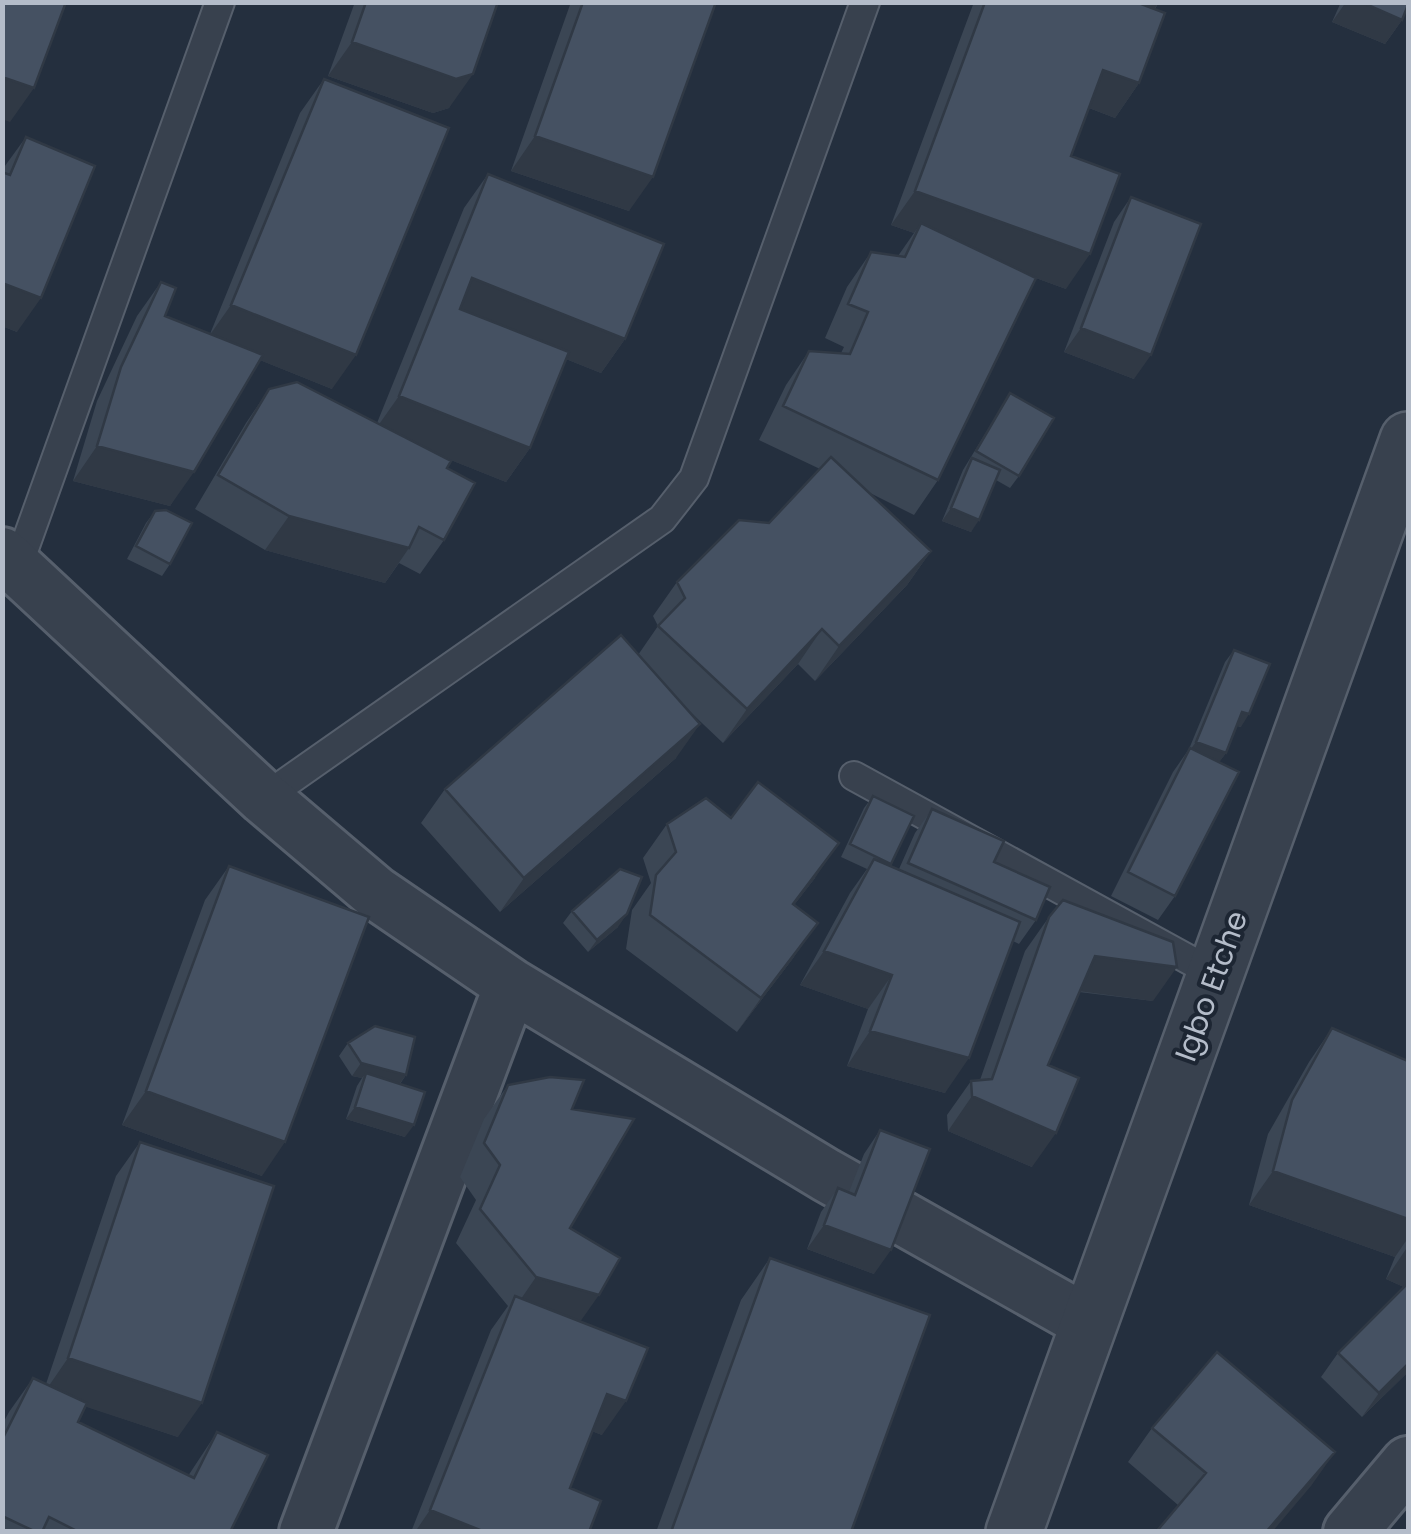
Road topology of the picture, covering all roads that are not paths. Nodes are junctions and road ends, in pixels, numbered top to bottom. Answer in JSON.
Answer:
{"nodes":[{"id":1,"x":220,"y":2,"type":"edge"},
{"id":2,"x":865,"y":2,"type":"edge"},
{"id":3,"x":1408,"y":440,"type":"edge"},
{"id":4,"x":10,"y":560,"type":"edge"},
{"id":5,"x":854,"y":776,"type":"dead end"},
{"id":6,"x":264,"y":798,"type":"junction"},
{"id":7,"x":1215,"y":974,"type":"junction"},
{"id":8,"x":511,"y":985,"type":"junction"},
{"id":9,"x":1089,"y":1323,"type":"junction"},
{"id":10,"x":1408,"y":1463,"type":"edge"},
{"id":11,"x":306,"y":1532,"type":"edge"},
{"id":12,"x":1014,"y":1532,"type":"edge"},
{"id":13,"x":1350,"y":1532,"type":"edge"}],
"edges":[{"from":1,"to":4,"type":"lane"},
{"from":2,"to":6,"type":"lane"},
{"from":3,"to":7,"type":"street","name":"Igbo Etche"},
{"from":4,"to":6,"type":"street"},
{"from":5,"to":7,"type":"lane"},
{"from":6,"to":8,"type":"street"},
{"from":7,"to":9,"type":"street","name":"Igbo Etche"},
{"from":8,"to":9,"type":"street"},
{"from":8,"to":11,"type":"street"},
{"from":9,"to":12,"type":"street","name":"Igbo Etche"},
{"from":10,"to":13,"type":"street"}]}
